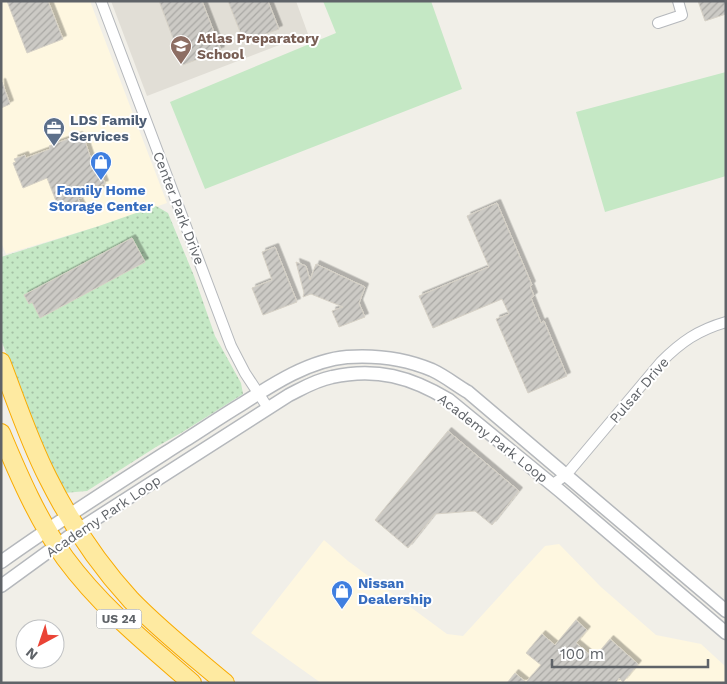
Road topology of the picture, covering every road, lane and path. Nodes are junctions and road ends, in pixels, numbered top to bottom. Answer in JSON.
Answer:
{"nodes":[{"id":1,"x":101,"y":1,"type":"edge"},
{"id":2,"x":678,"y":1,"type":"edge"},
{"id":3,"x":658,"y":24,"type":"dead end"},
{"id":4,"x":726,"y":322,"type":"edge"},
{"id":5,"x":1,"y":362,"type":"edge"},
{"id":6,"x":258,"y":393,"type":"junction"},
{"id":7,"x":268,"y":408,"type":"junction"},
{"id":8,"x":1,"y":433,"type":"edge"},
{"id":9,"x":566,"y":475,"type":"junction"},
{"id":10,"x":556,"y":488,"type":"junction"},
{"id":11,"x":68,"y":515,"type":"junction"},
{"id":12,"x":47,"y":529,"type":"junction"},
{"id":13,"x":78,"y":530,"type":"junction"},
{"id":14,"x":57,"y":545,"type":"junction"},
{"id":15,"x":1,"y":562,"type":"edge"},
{"id":16,"x":1,"y":586,"type":"edge"},
{"id":17,"x":726,"y":611,"type":"edge"},
{"id":18,"x":726,"y":633,"type":"edge"},
{"id":19,"x":192,"y":683,"type":"edge"},
{"id":20,"x":225,"y":683,"type":"edge"}],
"edges":[{"from":1,"to":6,"type":"street","name":"Center Park Drive"},
{"from":2,"to":3,"type":"street"},
{"from":4,"to":9,"type":"street","name":"Pulsar Drive"},
{"from":5,"to":11,"type":"highway","number":"US 24"},
{"from":6,"to":7,"type":"street","name":"Center Park Drive"},
{"from":6,"to":9,"type":"street","name":"Academy Park Loop"},
{"from":6,"to":11,"type":"street","name":"Academy Park Loop"},
{"from":7,"to":10,"type":"street","name":"Academy Park Loop"},
{"from":7,"to":13,"type":"street","name":"Academy Park Loop"},
{"from":8,"to":12,"type":"highway","number":"US 24"},
{"from":9,"to":10,"type":"street","name":"Pulsar Drive"},
{"from":9,"to":17,"type":"street","name":"Academy Park Loop"},
{"from":10,"to":18,"type":"street","name":"Academy Park Loop"},
{"from":11,"to":12,"type":"street","name":"Academy Park Loop"},
{"from":11,"to":13,"type":"highway","number":"US 24"},
{"from":12,"to":14,"type":"highway","number":"US 24"},
{"from":12,"to":15,"type":"street","name":"Academy Park Loop"},
{"from":13,"to":14,"type":"street","name":"Academy Park Loop"},
{"from":13,"to":20,"type":"highway","number":"US 24"},
{"from":14,"to":16,"type":"street","name":"Academy Park Loop"},
{"from":14,"to":19,"type":"highway","number":"US 24"}]}
